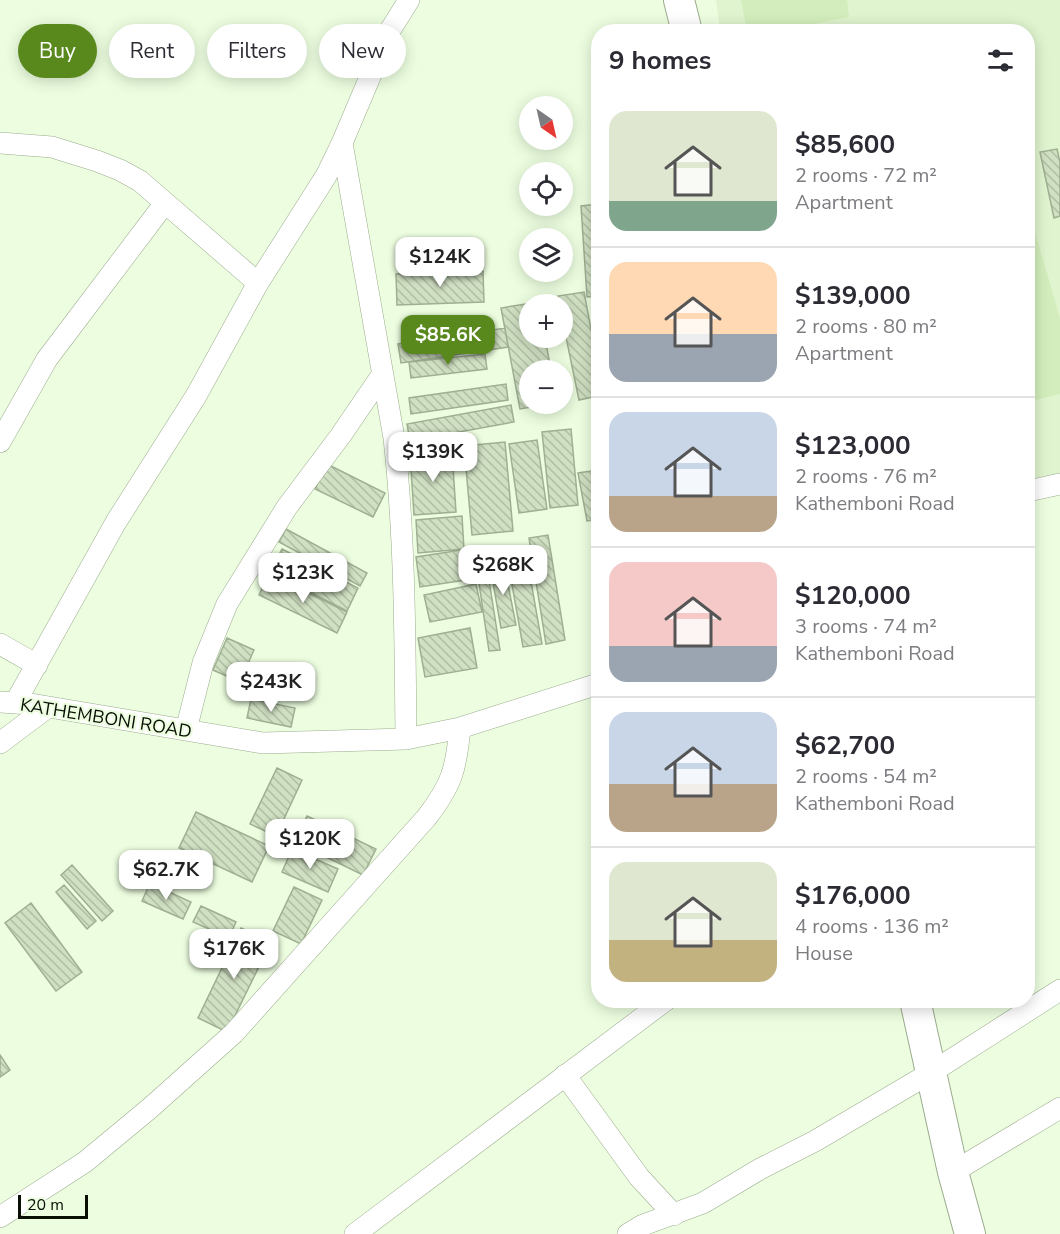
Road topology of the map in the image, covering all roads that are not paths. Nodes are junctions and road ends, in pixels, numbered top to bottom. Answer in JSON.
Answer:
{"nodes":[{"id":1,"x":409,"y":0,"type":"edge"},
{"id":2,"x":679,"y":0,"type":"edge"},
{"id":3,"x":685,"y":24,"type":"edge"},
{"id":4,"x":0,"y":143,"type":"edge"},
{"id":5,"x":342,"y":143,"type":"junction"},
{"id":6,"x":165,"y":203,"type":"junction"},
{"id":7,"x":258,"y":283,"type":"junction"},
{"id":8,"x":382,"y":375,"type":"junction"},
{"id":9,"x":0,"y":442,"type":"edge"},
{"id":10,"x":1060,"y":484,"type":"edge"},
{"id":11,"x":1035,"y":489,"type":"edge"},
{"id":12,"x":0,"y":644,"type":"edge"},
{"id":13,"x":37,"y":665,"type":"junction"},
{"id":14,"x":591,"y":686,"type":"edge"},
{"id":15,"x":8,"y":703,"type":"edge"},
{"id":16,"x":48,"y":707,"type":"junction"},
{"id":17,"x":460,"y":728,"type":"junction"},
{"id":18,"x":186,"y":730,"type":"junction"},
{"id":19,"x":406,"y":739,"type":"junction"},
{"id":20,"x":0,"y":743,"type":"edge"},
{"id":21,"x":1060,"y":990,"type":"edge"},
{"id":22,"x":1035,"y":1006,"type":"edge"},
{"id":23,"x":655,"y":1008,"type":"edge"},
{"id":24,"x":917,"y":1008,"type":"edge"},
{"id":25,"x":1032,"y":1008,"type":"edge"},
{"id":26,"x":932,"y":1072,"type":"junction"},
{"id":27,"x":565,"y":1075,"type":"junction"},
{"id":28,"x":1060,"y":1108,"type":"edge"},
{"id":29,"x":953,"y":1172,"type":"junction"},
{"id":30,"x":674,"y":1215,"type":"junction"},
{"id":31,"x":0,"y":1217,"type":"edge"},
{"id":32,"x":355,"y":1234,"type":"edge"},
{"id":33,"x":628,"y":1234,"type":"edge"},
{"id":34,"x":970,"y":1234,"type":"edge"}],
"edges":[{"from":1,"to":5,"type":"street"},
{"from":2,"to":3,"type":"main road"},
{"from":4,"to":6,"type":"street"},
{"from":5,"to":7,"type":"street"},
{"from":5,"to":8,"type":"street"},
{"from":6,"to":7,"type":"street"},
{"from":6,"to":9,"type":"street"},
{"from":7,"to":13,"type":"street"},
{"from":8,"to":18,"type":"street"},
{"from":8,"to":19,"type":"street"},
{"from":10,"to":11,"type":"street"},
{"from":12,"to":13,"type":"street"},
{"from":13,"to":15,"type":"street"},
{"from":14,"to":17,"type":"street","name":"KATHEMBONI ROAD"},
{"from":15,"to":16,"type":"street","name":"KATHEMBONI ROAD"},
{"from":16,"to":18,"type":"street","name":"KATHEMBONI ROAD"},
{"from":16,"to":20,"type":"street"},
{"from":17,"to":19,"type":"street","name":"KATHEMBONI ROAD"},
{"from":17,"to":31,"type":"street"},
{"from":18,"to":19,"type":"street","name":"KATHEMBONI ROAD"},
{"from":21,"to":22,"type":"street"},
{"from":23,"to":27,"type":"street"},
{"from":24,"to":26,"type":"main road"},
{"from":25,"to":26,"type":"street"},
{"from":26,"to":29,"type":"main road"},
{"from":26,"to":30,"type":"street"},
{"from":27,"to":30,"type":"street"},
{"from":27,"to":32,"type":"street"},
{"from":28,"to":29,"type":"street"},
{"from":29,"to":34,"type":"main road"},
{"from":30,"to":33,"type":"street"}]}
